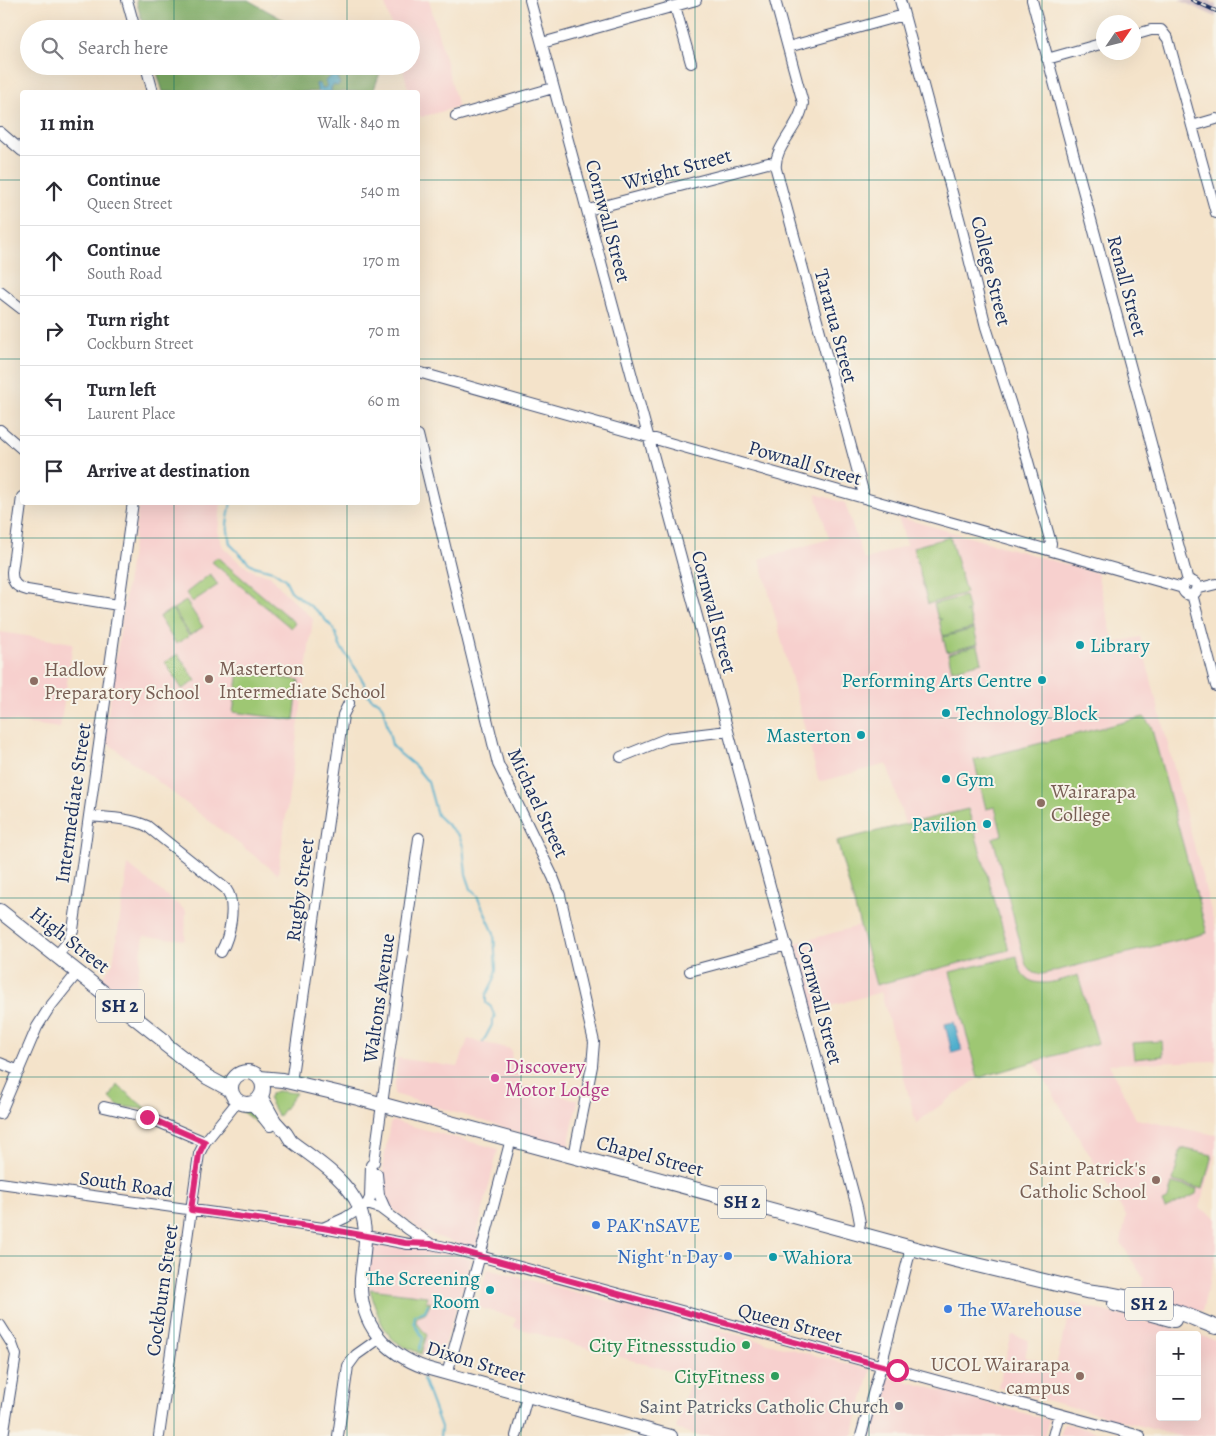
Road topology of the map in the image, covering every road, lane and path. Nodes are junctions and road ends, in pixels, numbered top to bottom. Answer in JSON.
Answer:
{"nodes":[{"id":1,"x":127,"y":0,"type":"edge"},
{"id":2,"x":530,"y":0,"type":"edge"},
{"id":3,"x":696,"y":0,"type":"edge"},
{"id":4,"x":775,"y":0,"type":"edge"},
{"id":5,"x":900,"y":0,"type":"edge"},
{"id":6,"x":1032,"y":0,"type":"edge"},
{"id":7,"x":675,"y":6,"type":"junction"},
{"id":8,"x":904,"y":15,"type":"junction"},
{"id":9,"x":133,"y":20,"type":"edge"},
{"id":10,"x":1141,"y":33,"type":"edge"},
{"id":11,"x":542,"y":43,"type":"junction"},
{"id":12,"x":1096,"y":45,"type":"edge"},
{"id":13,"x":788,"y":47,"type":"junction"},
{"id":14,"x":1048,"y":58,"type":"junction"},
{"id":15,"x":691,"y":63,"type":"dead end"},
{"id":16,"x":149,"y":75,"type":"edge"},
{"id":17,"x":554,"y":88,"type":"junction"},
{"id":18,"x":153,"y":90,"type":"edge"},
{"id":19,"x":456,"y":116,"type":"dead end"},
{"id":20,"x":1216,"y":119,"type":"edge"},
{"id":21,"x":1192,"y":126,"type":"junction"},
{"id":22,"x":0,"y":132,"type":"edge"},
{"id":23,"x":20,"y":149,"type":"edge"},
{"id":24,"x":775,"y":164,"type":"junction"},
{"id":25,"x":588,"y":210,"type":"junction"},
{"id":26,"x":1216,"y":213,"type":"edge"},
{"id":27,"x":0,"y":292,"type":"edge"},
{"id":28,"x":20,"y":307,"type":"edge"},
{"id":29,"x":420,"y":373,"type":"edge"},
{"id":30,"x":0,"y":430,"type":"edge"},
{"id":31,"x":649,"y":438,"type":"junction"},
{"id":32,"x":420,"y":443,"type":"edge"},
{"id":33,"x":20,"y":447,"type":"edge"},
{"id":34,"x":862,"y":497,"type":"junction"},
{"id":35,"x":21,"y":505,"type":"edge"},
{"id":36,"x":133,"y":505,"type":"edge"},
{"id":37,"x":1050,"y":550,"type":"junction"},
{"id":38,"x":1216,"y":584,"type":"edge"},
{"id":39,"x":1190,"y":588,"type":"junction"},
{"id":40,"x":118,"y":605,"type":"junction"},
{"id":41,"x":1216,"y":686,"type":"edge"},
{"id":42,"x":348,"y":703,"type":"dead end"},
{"id":43,"x":728,"y":731,"type":"junction"},
{"id":44,"x":621,"y":757,"type":"dead end"},
{"id":45,"x":89,"y":816,"type":"junction"},
{"id":46,"x":419,"y":838,"type":"dead end"},
{"id":47,"x":0,"y":911,"type":"edge"},
{"id":48,"x":787,"y":945,"type":"junction"},
{"id":49,"x":221,"y":952,"type":"dead end"},
{"id":50,"x":57,"y":955,"type":"junction"},
{"id":51,"x":690,"y":971,"type":"dead end"},
{"id":52,"x":78,"y":972,"type":"junction"},
{"id":53,"x":162,"y":1039,"type":"junction"},
{"id":54,"x":0,"y":1063,"type":"edge"},
{"id":55,"x":19,"y":1071,"type":"junction"},
{"id":56,"x":237,"y":1075,"type":"junction"},
{"id":57,"x":291,"y":1083,"type":"junction"},
{"id":58,"x":250,"y":1093,"type":"junction"},
{"id":59,"x":382,"y":1104,"type":"junction"},
{"id":60,"x":104,"y":1107,"type":"dead end"},
{"id":61,"x":0,"y":1114,"type":"edge"},
{"id":62,"x":511,"y":1139,"type":"junction"},
{"id":63,"x":205,"y":1142,"type":"junction"},
{"id":64,"x":574,"y":1156,"type":"junction"},
{"id":65,"x":374,"y":1162,"type":"junction"},
{"id":66,"x":0,"y":1184,"type":"edge"},
{"id":67,"x":363,"y":1206,"type":"junction"},
{"id":68,"x":191,"y":1210,"type":"junction"},
{"id":69,"x":387,"y":1213,"type":"junction"},
{"id":70,"x":323,"y":1228,"type":"junction"},
{"id":71,"x":858,"y":1233,"type":"junction"},
{"id":72,"x":366,"y":1237,"type":"junction"},
{"id":73,"x":431,"y":1244,"type":"junction"},
{"id":74,"x":911,"y":1248,"type":"junction"},
{"id":75,"x":480,"y":1256,"type":"junction"},
{"id":76,"x":0,"y":1325,"type":"edge"},
{"id":77,"x":1213,"y":1326,"type":"edge"},
{"id":78,"x":380,"y":1338,"type":"junction"},
{"id":79,"x":881,"y":1366,"type":"junction"},
{"id":80,"x":447,"y":1374,"type":"junction"},
{"id":81,"x":527,"y":1397,"type":"junction"},
{"id":82,"x":1059,"y":1414,"type":"junction"},
{"id":83,"x":3,"y":1415,"type":"edge"},
{"id":84,"x":4,"y":1436,"type":"edge"},
{"id":85,"x":159,"y":1436,"type":"edge"},
{"id":86,"x":338,"y":1436,"type":"edge"},
{"id":87,"x":516,"y":1436,"type":"edge"},
{"id":88,"x":670,"y":1436,"type":"edge"},
{"id":89,"x":861,"y":1436,"type":"edge"},
{"id":90,"x":1052,"y":1436,"type":"edge"},
{"id":91,"x":1140,"y":1436,"type":"edge"}],
"edges":[{"from":1,"to":9,"type":"street"},
{"from":2,"to":11,"type":"street","name":"Cornwall Street"},
{"from":3,"to":7,"type":"street"},
{"from":4,"to":13,"type":"street"},
{"from":5,"to":8,"type":"street","name":"College Street"},
{"from":6,"to":14,"type":"street","name":"Renall Street"},
{"from":7,"to":11,"type":"street"},
{"from":7,"to":15,"type":"street"},
{"from":8,"to":13,"type":"street"},
{"from":8,"to":37,"type":"street","name":"College Street"},
{"from":10,"to":21,"type":"street"},
{"from":11,"to":17,"type":"street","name":"Cornwall Street"},
{"from":12,"to":14,"type":"street"},
{"from":13,"to":24,"type":"street"},
{"from":14,"to":39,"type":"street","name":"Renall Street"},
{"from":16,"to":18,"type":"street"},
{"from":17,"to":19,"type":"street"},
{"from":17,"to":25,"type":"street","name":"Cornwall Street"},
{"from":20,"to":21,"type":"street"},
{"from":21,"to":26,"type":"street"},
{"from":22,"to":23,"type":"street"},
{"from":24,"to":25,"type":"street","name":"Wright Street"},
{"from":24,"to":34,"type":"street","name":"Tararua Street"},
{"from":25,"to":31,"type":"street","name":"Cornwall Street"},
{"from":27,"to":28,"type":"street"},
{"from":29,"to":31,"type":"street","name":"Pownall Street"},
{"from":30,"to":33,"type":"street"},
{"from":31,"to":34,"type":"street","name":"Pownall Street"},
{"from":31,"to":43,"type":"street","name":"Cornwall Street"},
{"from":32,"to":64,"type":"street","name":"Michael Street"},
{"from":34,"to":37,"type":"street","name":"Pownall Street"},
{"from":35,"to":40,"type":"street"},
{"from":36,"to":40,"type":"street","name":"Intermediate Street"},
{"from":37,"to":39,"type":"street","name":"Pownall Street"},
{"from":38,"to":39,"type":"street","name":"Pownall Street"},
{"from":39,"to":41,"type":"street","name":"Renall Street"},
{"from":40,"to":45,"type":"street","name":"Intermediate Street"},
{"from":42,"to":57,"type":"street","name":"Rugby Street"},
{"from":43,"to":44,"type":"street"},
{"from":43,"to":48,"type":"street","name":"Cornwall Street"},
{"from":45,"to":49,"type":"street"},
{"from":45,"to":50,"type":"street","name":"Intermediate Street"},
{"from":46,"to":59,"type":"street","name":"Waltons Avenue"},
{"from":47,"to":50,"type":"highway","name":"High Street","number":"SH 2"},
{"from":48,"to":51,"type":"street"},
{"from":48,"to":71,"type":"street","name":"Cornwall Street"},
{"from":50,"to":52,"type":"highway","name":"High Street","number":"SH 2"},
{"from":52,"to":53,"type":"highway","name":"High Street","number":"SH 2"},
{"from":52,"to":55,"type":"street"},
{"from":53,"to":56,"type":"highway","name":"High Street","number":"SH 2"},
{"from":53,"to":58,"type":"highway","name":"High Street","number":"SH 2"},
{"from":54,"to":55,"type":"street"},
{"from":55,"to":61,"type":"street"},
{"from":56,"to":58,"type":"highway"},
{"from":56,"to":58,"type":"highway","number":"SH 2"},
{"from":57,"to":58,"type":"highway","name":"Chapel Street","number":"SH 2"},
{"from":57,"to":59,"type":"highway","name":"Chapel Street","number":"SH 2"},
{"from":58,"to":63,"type":"street","name":"Cockburn Street"},
{"from":58,"to":67,"type":"main road","name":"High Street"},
{"from":59,"to":62,"type":"highway","name":"Chapel Street","number":"SH 2"},
{"from":59,"to":65,"type":"street","name":"Waltons Avenue"},
{"from":60,"to":63,"type":"street"},
{"from":62,"to":64,"type":"highway","name":"Chapel Street","number":"SH 2"},
{"from":62,"to":75,"type":"street"},
{"from":63,"to":68,"type":"street","name":"Cockburn Street"},
{"from":64,"to":71,"type":"highway","name":"Chapel Street","number":"SH 2"},
{"from":65,"to":67,"type":"street","name":"Waltons Avenue"},
{"from":65,"to":69,"type":"street","name":"Waltons Avenue"},
{"from":66,"to":68,"type":"street","name":"South Road"},
{"from":67,"to":69,"type":"street","name":"Queen Street"},
{"from":67,"to":70,"type":"street"},
{"from":67,"to":72,"type":"main road","name":"High Street"},
{"from":68,"to":70,"type":"street","name":"South Road"},
{"from":68,"to":85,"type":"street","name":"Cockburn Street"},
{"from":69,"to":73,"type":"street","name":"Queen Street"},
{"from":70,"to":72,"type":"street","name":"South Road"},
{"from":71,"to":74,"type":"highway","name":"Chapel Street","number":"SH 2"},
{"from":72,"to":73,"type":"street","name":"Queen Street"},
{"from":72,"to":78,"type":"main road","name":"Dixon Street"},
{"from":73,"to":75,"type":"street","name":"Queen Street"},
{"from":74,"to":77,"type":"highway","name":"Chapel Street","number":"SH 2"},
{"from":74,"to":79,"type":"street"},
{"from":75,"to":79,"type":"street","name":"Queen Street"},
{"from":75,"to":80,"type":"street"},
{"from":76,"to":83,"type":"street"},
{"from":78,"to":80,"type":"main road","name":"Dixon Street"},
{"from":78,"to":86,"type":"street"},
{"from":79,"to":82,"type":"street","name":"Queen Street"},
{"from":79,"to":89,"type":"street"},
{"from":80,"to":81,"type":"main road","name":"Dixon Street"},
{"from":81,"to":87,"type":"street"},
{"from":81,"to":88,"type":"main road","name":"Dixon Street"},
{"from":82,"to":90,"type":"street"},
{"from":82,"to":91,"type":"street","name":"Queen Street"},
{"from":83,"to":84,"type":"street"}]}
